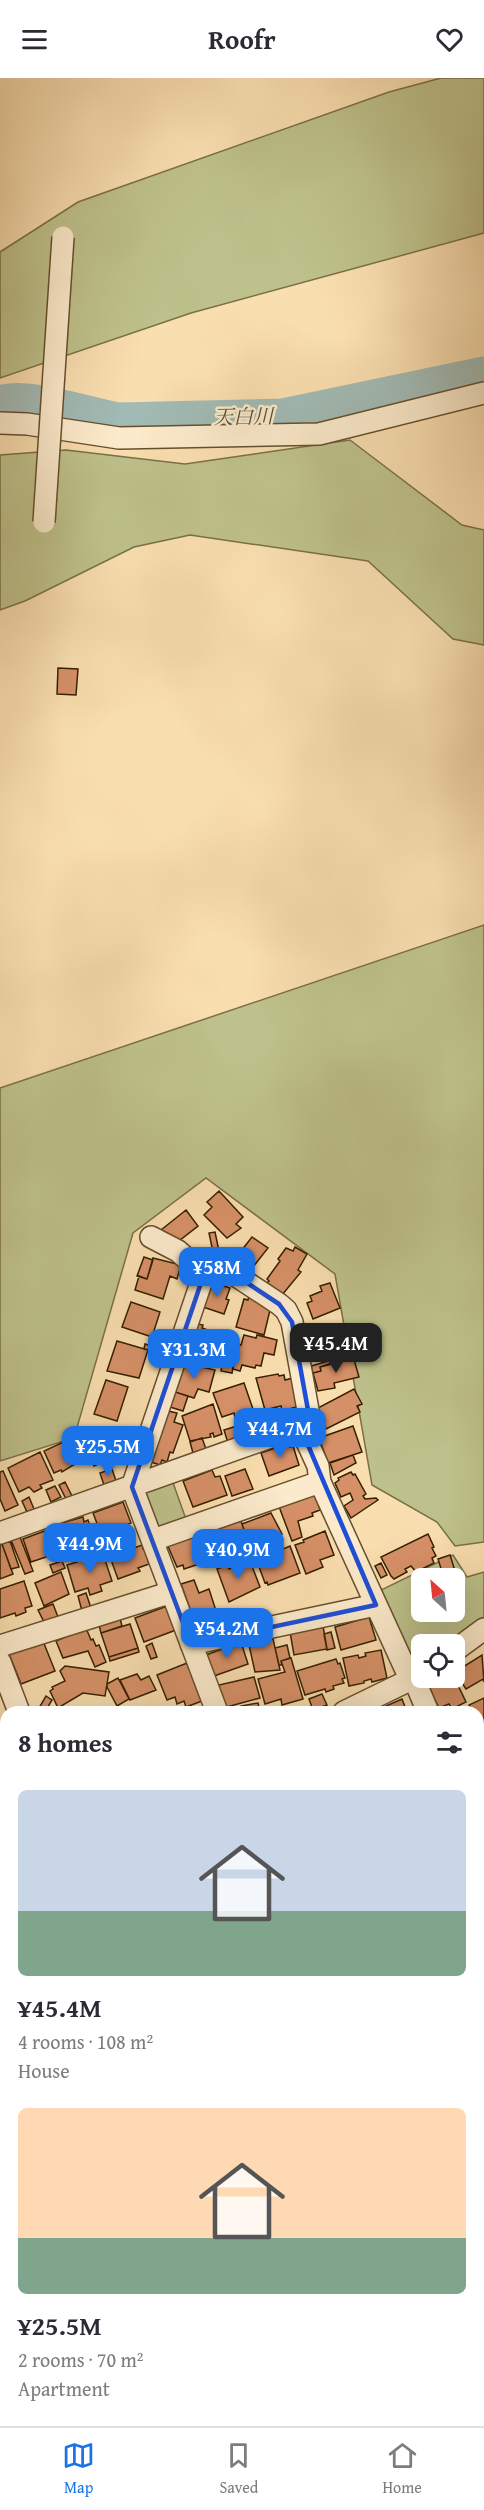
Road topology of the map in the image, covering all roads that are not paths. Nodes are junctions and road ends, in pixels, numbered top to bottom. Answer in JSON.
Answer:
{"nodes":[{"id":1,"x":63,"y":237,"type":"dead end"},
{"id":2,"x":484,"y":393,"type":"edge"},
{"id":3,"x":2,"y":423,"type":"edge"},
{"id":4,"x":44,"y":522,"type":"dead end"},
{"id":5,"x":151,"y":1237,"type":"dead end"},
{"id":6,"x":204,"y":1274,"type":"junction"},
{"id":7,"x":302,"y":1431,"type":"junction"},
{"id":8,"x":320,"y":1482,"type":"junction"},
{"id":9,"x":132,"y":1486,"type":"junction"},
{"id":10,"x":0,"y":1533,"type":"edge"},
{"id":11,"x":153,"y":1540,"type":"junction"},
{"id":12,"x":172,"y":1592,"type":"junction"},
{"id":13,"x":376,"y":1605,"type":"junction"},
{"id":14,"x":483,"y":1634,"type":"edge"},
{"id":15,"x":191,"y":1644,"type":"junction"},
{"id":16,"x":465,"y":1645,"type":"edge"},
{"id":17,"x":0,"y":1646,"type":"edge"},
{"id":18,"x":0,"y":1662,"type":"edge"},
{"id":19,"x":411,"y":1669,"type":"edge"},
{"id":20,"x":411,"y":1680,"type":"edge"},
{"id":21,"x":420,"y":1688,"type":"edge"},
{"id":22,"x":17,"y":1706,"type":"edge"},
{"id":23,"x":215,"y":1706,"type":"edge"},
{"id":24,"x":357,"y":1706,"type":"edge"},
{"id":25,"x":426,"y":1706,"type":"edge"}],
"edges":[{"from":1,"to":4,"type":"street","bridge":true},
{"from":2,"to":3,"type":"street"},
{"from":5,"to":6,"type":"street"},
{"from":6,"to":7,"type":"street"},
{"from":6,"to":9,"type":"street"},
{"from":7,"to":8,"type":"street"},
{"from":7,"to":9,"type":"street"},
{"from":8,"to":11,"type":"street"},
{"from":8,"to":13,"type":"street"},
{"from":9,"to":10,"type":"street"},
{"from":9,"to":11,"type":"street"},
{"from":11,"to":12,"type":"street"},
{"from":12,"to":15,"type":"street"},
{"from":12,"to":17,"type":"street"},
{"from":13,"to":15,"type":"street"},
{"from":13,"to":19,"type":"street"},
{"from":14,"to":16,"type":"street"},
{"from":15,"to":23,"type":"street"},
{"from":18,"to":22,"type":"street"},
{"from":20,"to":24,"type":"street"},
{"from":21,"to":25,"type":"street"}]}
